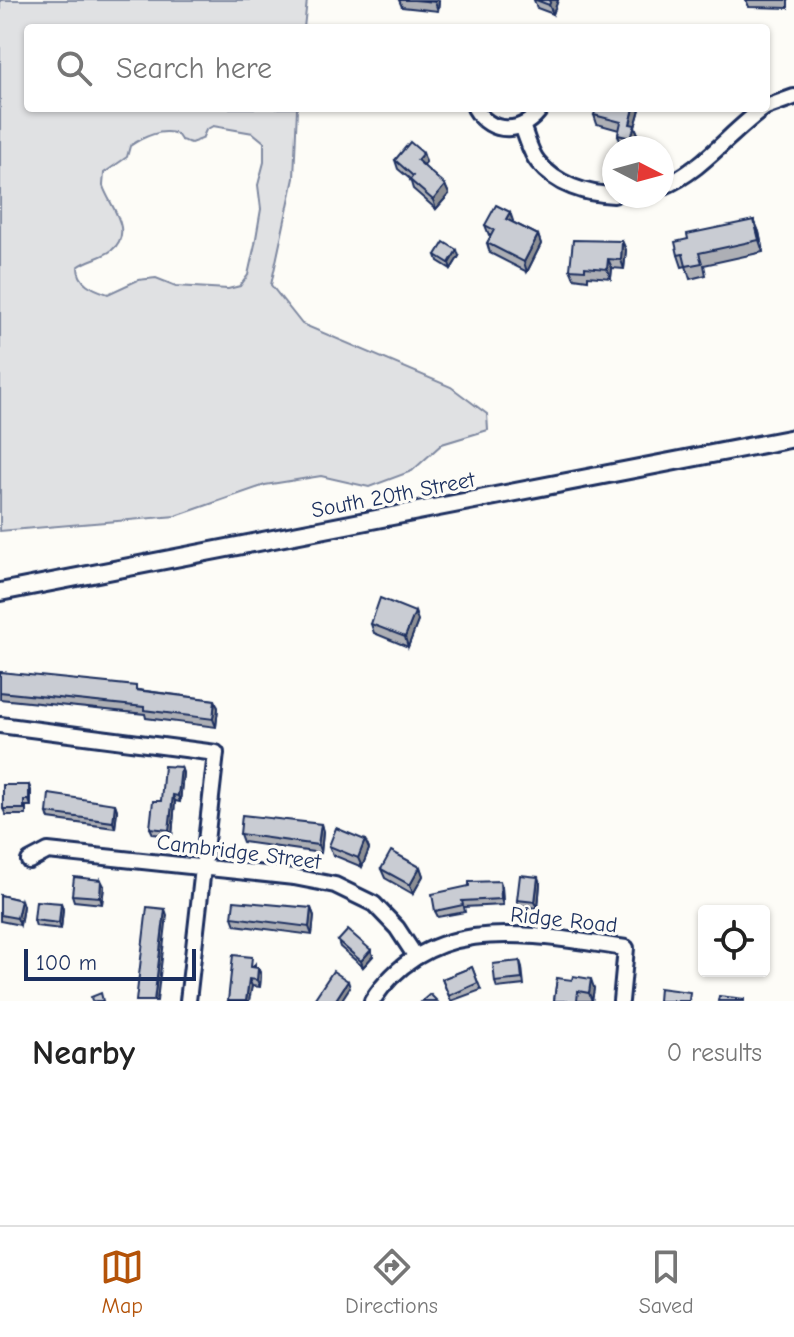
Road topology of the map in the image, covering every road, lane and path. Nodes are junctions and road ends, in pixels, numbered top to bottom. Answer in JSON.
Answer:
{"nodes":[{"id":1,"x":794,"y":97,"type":"edge"},
{"id":2,"x":770,"y":105,"type":"edge"},
{"id":3,"x":478,"y":112,"type":"edge"},
{"id":4,"x":539,"y":112,"type":"edge"},
{"id":5,"x":758,"y":112,"type":"edge"},
{"id":6,"x":522,"y":126,"type":"junction"},
{"id":7,"x":674,"y":182,"type":"edge"},
{"id":8,"x":602,"y":193,"type":"edge"},
{"id":9,"x":794,"y":438,"type":"edge"},
{"id":10,"x":0,"y":592,"type":"edge"},
{"id":11,"x":0,"y":725,"type":"edge"},
{"id":12,"x":29,"y":861,"type":"dead end"},
{"id":13,"x":204,"y":869,"type":"junction"},
{"id":14,"x":416,"y":957,"type":"junction"},
{"id":15,"x":188,"y":1001,"type":"edge"},
{"id":16,"x":372,"y":1001,"type":"edge"},
{"id":17,"x":621,"y":1001,"type":"edge"}],
"edges":[{"from":1,"to":2,"type":"street"},
{"from":3,"to":6,"type":"street"},
{"from":4,"to":6,"type":"street"},
{"from":5,"to":7,"type":"street"},
{"from":6,"to":8,"type":"street"},
{"from":9,"to":10,"type":"main road","name":"South 20th Street"},
{"from":11,"to":13,"type":"street"},
{"from":12,"to":13,"type":"street","name":"Cambridge Street"},
{"from":13,"to":14,"type":"street","name":"Cambridge Street"},
{"from":13,"to":15,"type":"street"},
{"from":14,"to":16,"type":"street","name":"Ridge Road"},
{"from":14,"to":17,"type":"street","name":"Ridge Road"}]}
